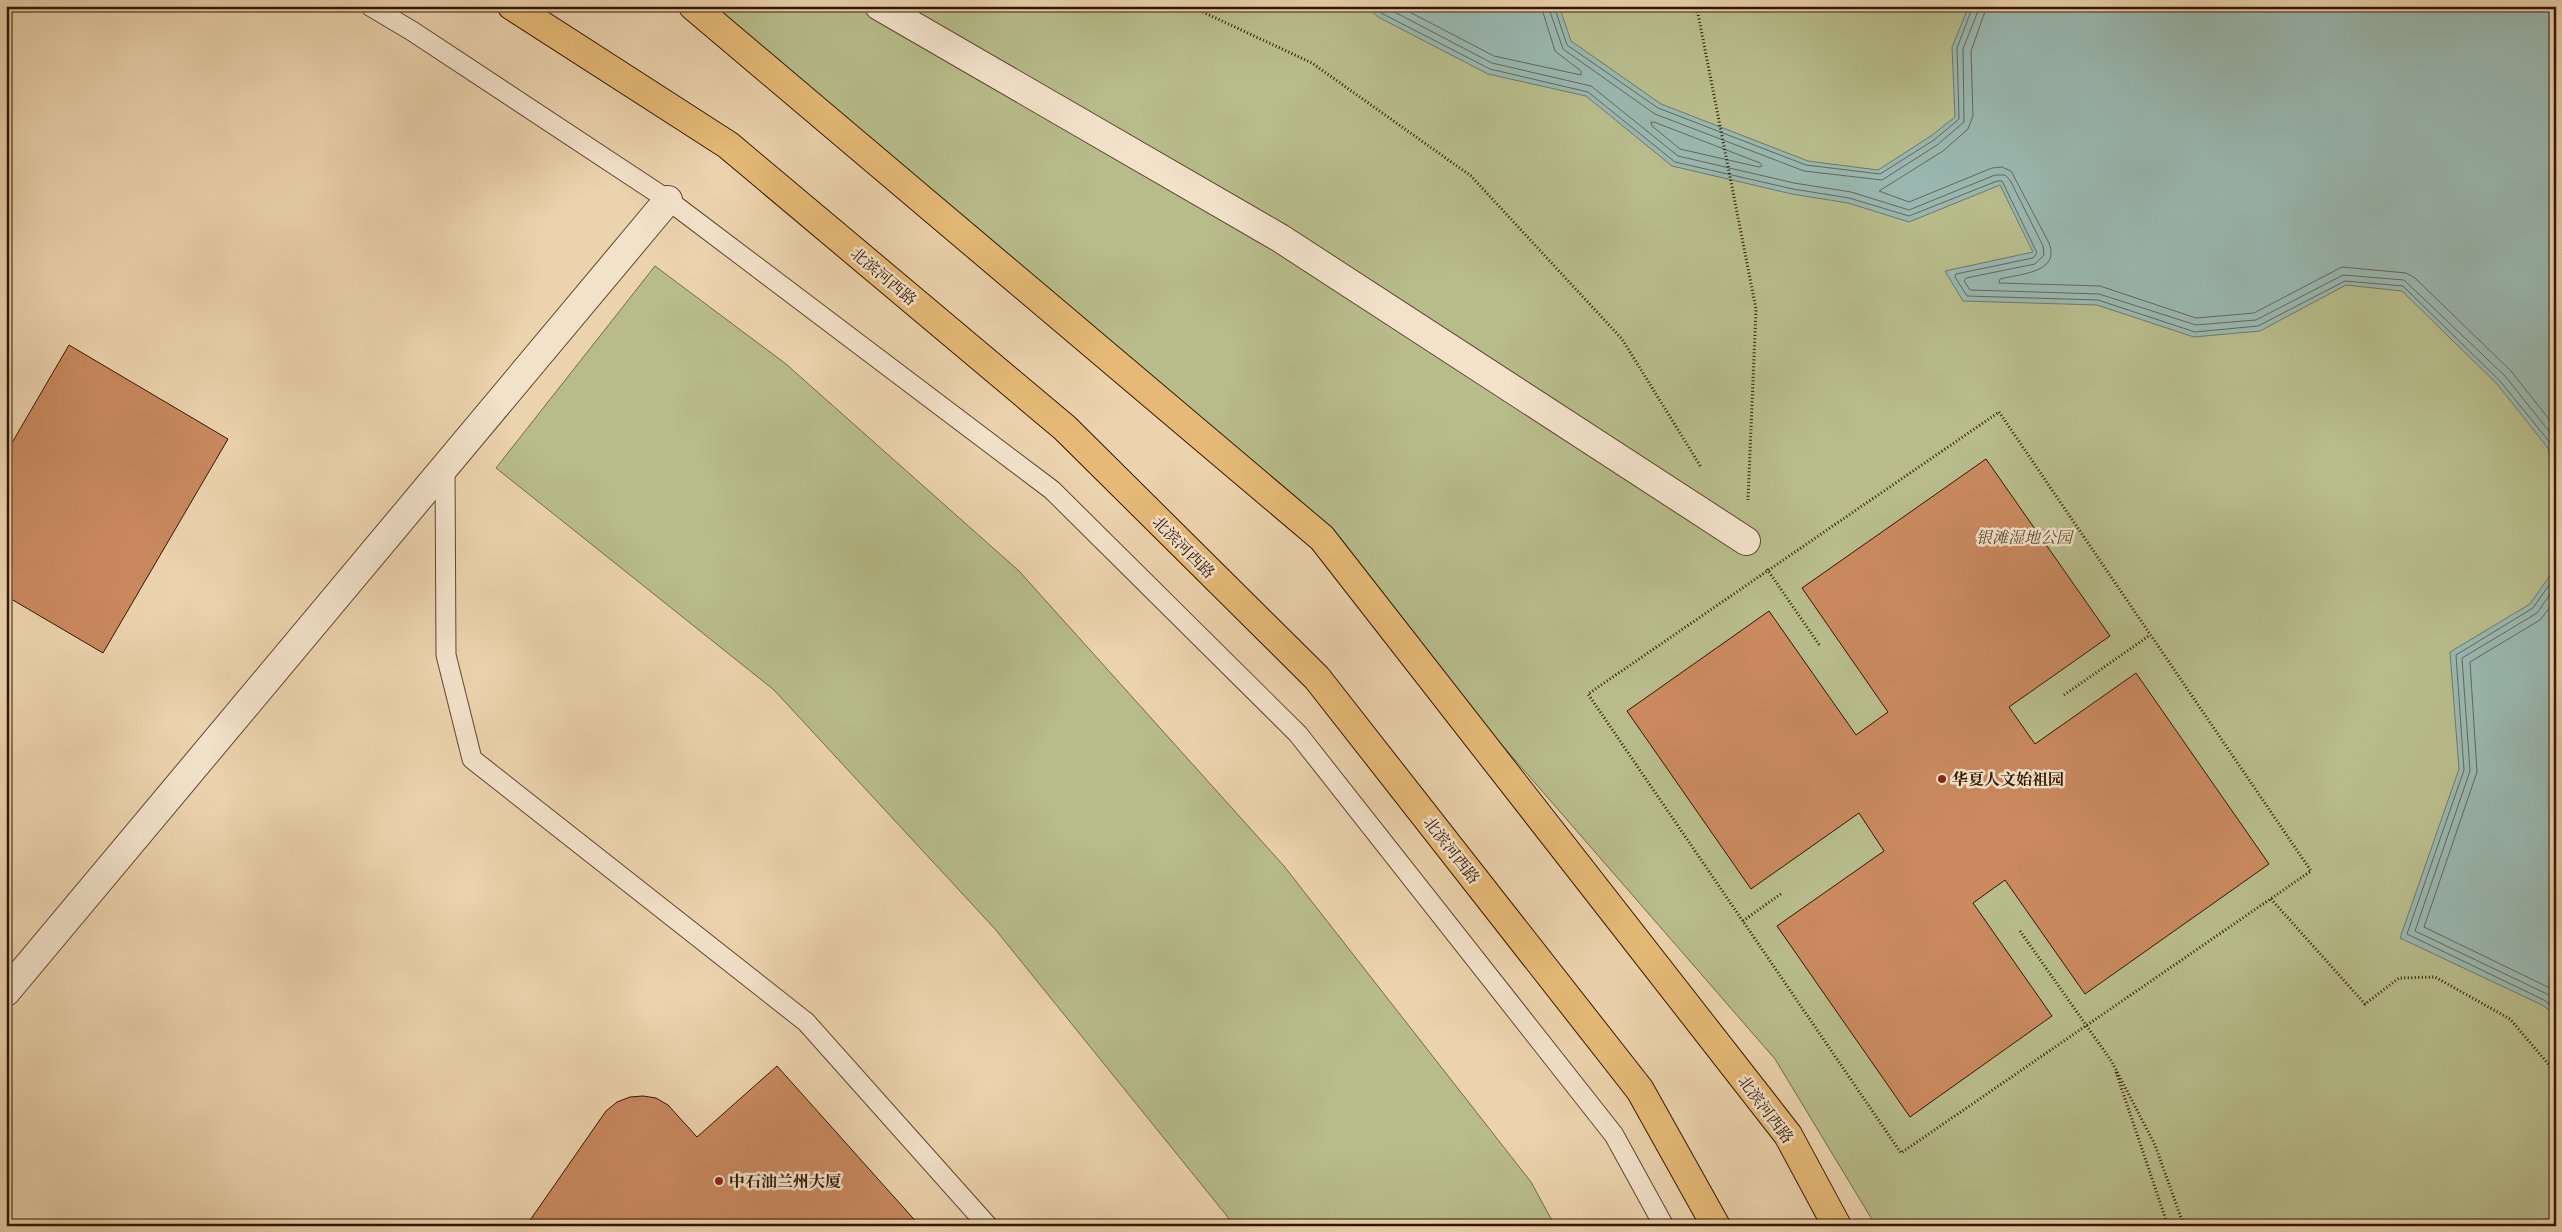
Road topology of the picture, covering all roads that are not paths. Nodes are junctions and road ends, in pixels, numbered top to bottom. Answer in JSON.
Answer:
{"nodes":[{"id":1,"x":370,"y":6,"type":"edge"},
{"id":2,"x":512,"y":6,"type":"edge"},
{"id":3,"x":693,"y":6,"type":"edge"},
{"id":4,"x":879,"y":6,"type":"edge"},
{"id":5,"x":668,"y":200,"type":"junction"},
{"id":6,"x":446,"y":466,"type":"junction"},
{"id":7,"x":1746,"y":541,"type":"road end"},
{"id":8,"x":6,"y":992,"type":"edge"},
{"id":9,"x":988,"y":1226,"type":"edge"},
{"id":10,"x":1664,"y":1226,"type":"edge"},
{"id":11,"x":1716,"y":1226,"type":"edge"},
{"id":12,"x":1837,"y":1226,"type":"edge"}],
"edges":[{"from":1,"to":5,"type":"lane"},
{"from":2,"to":11,"type":"main road","name":"北滨河西路"},
{"from":3,"to":12,"type":"main road","name":"北滨河西路"},
{"from":4,"to":7,"type":"street"},
{"from":5,"to":6,"type":"street"},
{"from":5,"to":10,"type":"lane"},
{"from":6,"to":8,"type":"street"},
{"from":6,"to":9,"type":"lane"}]}
